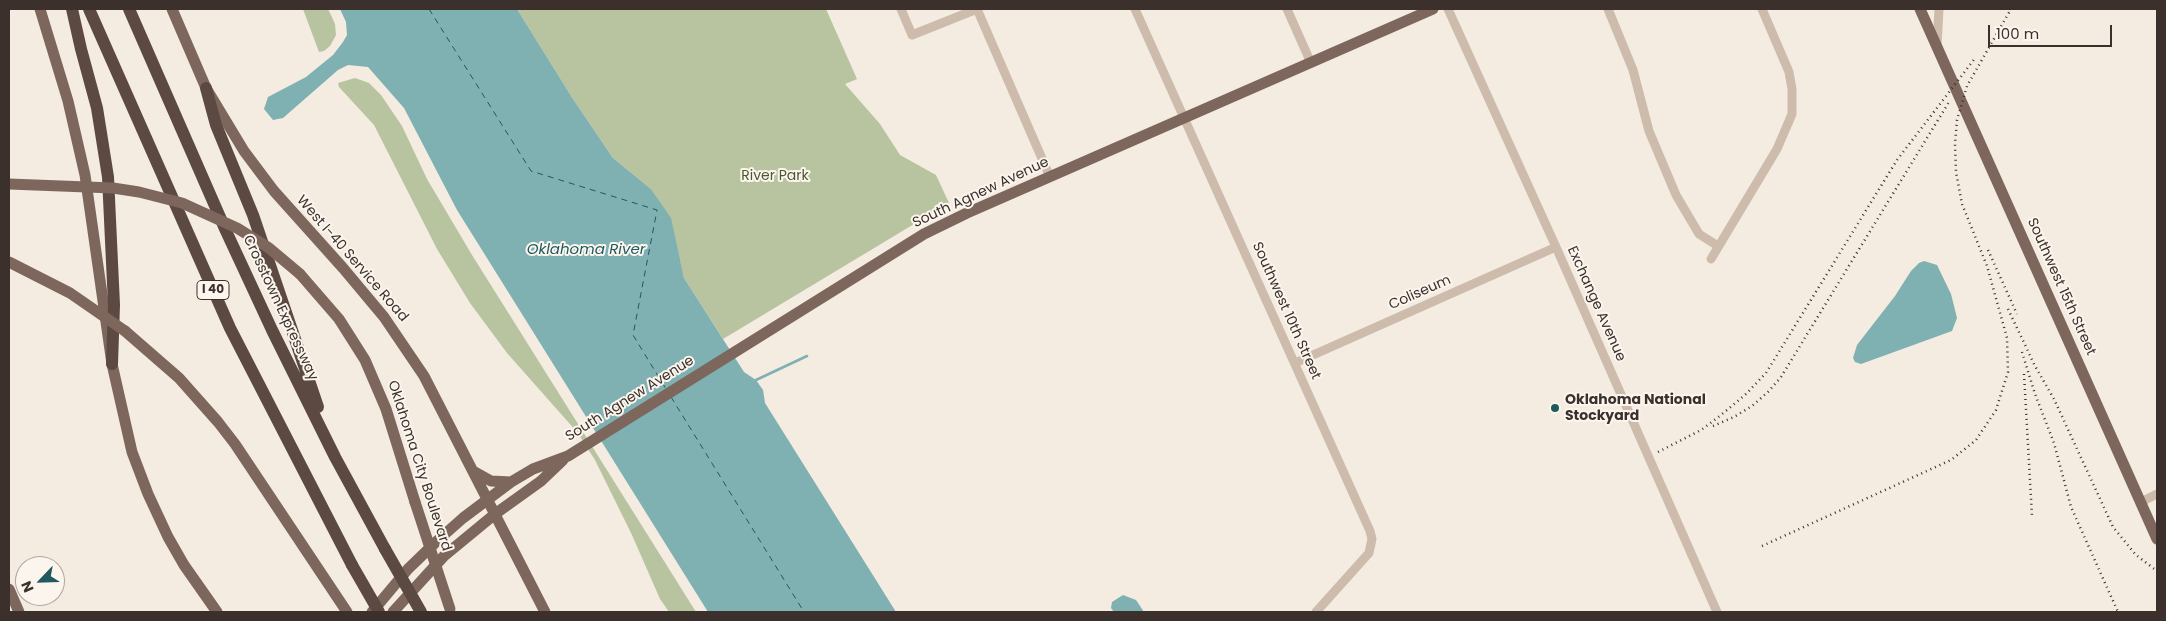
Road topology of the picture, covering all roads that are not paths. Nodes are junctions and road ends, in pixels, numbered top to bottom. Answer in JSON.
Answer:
{"nodes":[{"id":1,"x":40,"y":9,"type":"edge"},
{"id":2,"x":72,"y":9,"type":"edge"},
{"id":3,"x":89,"y":9,"type":"edge"},
{"id":4,"x":129,"y":9,"type":"edge"},
{"id":5,"x":172,"y":9,"type":"edge"},
{"id":6,"x":901,"y":9,"type":"edge"},
{"id":7,"x":977,"y":9,"type":"edge"},
{"id":8,"x":1135,"y":9,"type":"edge"},
{"id":9,"x":1287,"y":9,"type":"edge"},
{"id":10,"x":1433,"y":9,"type":"edge"},
{"id":11,"x":1448,"y":9,"type":"edge"},
{"id":12,"x":1608,"y":9,"type":"edge"},
{"id":13,"x":1762,"y":9,"type":"edge"},
{"id":14,"x":1920,"y":9,"type":"edge"},
{"id":15,"x":1939,"y":9,"type":"edge"},
{"id":16,"x":1937,"y":46,"type":"junction"},
{"id":17,"x":1312,"y":63,"type":"junction"},
{"id":18,"x":206,"y":88,"type":"junction"},
{"id":19,"x":1183,"y":119,"type":"junction"},
{"id":20,"x":1050,"y":177,"type":"junction"},
{"id":21,"x":9,"y":184,"type":"edge"},
{"id":22,"x":1718,"y":246,"type":"junction"},
{"id":23,"x":1556,"y":247,"type":"junction"},
{"id":24,"x":1711,"y":259,"type":"dead end"},
{"id":25,"x":9,"y":262,"type":"edge"},
{"id":26,"x":1295,"y":363,"type":"junction"},
{"id":27,"x":112,"y":364,"type":"junction"},
{"id":28,"x":568,"y":456,"type":"junction"},
{"id":29,"x":335,"y":457,"type":"junction"},
{"id":30,"x":473,"y":470,"type":"junction"},
{"id":31,"x":511,"y":482,"type":"junction"},
{"id":32,"x":2157,"y":494,"type":"edge"},
{"id":33,"x":487,"y":499,"type":"junction"},
{"id":34,"x":2141,"y":502,"type":"junction"},
{"id":35,"x":495,"y":514,"type":"junction"},
{"id":36,"x":2157,"y":539,"type":"edge"},
{"id":37,"x":9,"y":589,"type":"edge"},
{"id":38,"x":450,"y":610,"type":"edge"},
{"id":39,"x":19,"y":612,"type":"edge"},
{"id":40,"x":217,"y":612,"type":"edge"},
{"id":41,"x":347,"y":612,"type":"edge"},
{"id":42,"x":372,"y":612,"type":"edge"},
{"id":43,"x":379,"y":612,"type":"edge"},
{"id":44,"x":393,"y":612,"type":"edge"},
{"id":45,"x":421,"y":612,"type":"edge"},
{"id":46,"x":544,"y":612,"type":"edge"},
{"id":47,"x":1316,"y":612,"type":"edge"},
{"id":48,"x":1717,"y":612,"type":"edge"}],
"edges":[{"from":1,"to":27,"type":"main road"},
{"from":2,"to":27,"type":"highway"},
{"from":3,"to":43,"type":"highway","number":"I 40","bridge":true},
{"from":4,"to":29,"type":"highway","name":"Crosstown Expressway","number":"I 40"},
{"from":5,"to":18,"type":"main road","name":"West I-40 Service Road"},
{"from":6,"to":7,"type":"street"},
{"from":7,"to":20,"type":"street"},
{"from":8,"to":19,"type":"street","name":"Southwest 10th Street"},
{"from":9,"to":17,"type":"street"},
{"from":10,"to":17,"type":"main road","name":"South Agnew Avenue"},
{"from":11,"to":23,"type":"street","name":"Exchange Avenue"},
{"from":12,"to":22,"type":"street"},
{"from":13,"to":22,"type":"street"},
{"from":14,"to":16,"type":"main road","name":"Southwest 15th Street"},
{"from":15,"to":16,"type":"street","name":"Southwest 15th Street"},
{"from":16,"to":34,"type":"main road","name":"Southwest 15th Street"},
{"from":17,"to":19,"type":"main road","name":"South Agnew Avenue"},
{"from":18,"to":29,"type":"highway"},
{"from":18,"to":30,"type":"main road","name":"West I-40 Service Road"},
{"from":19,"to":20,"type":"main road","name":"South Agnew Avenue"},
{"from":19,"to":26,"type":"street","name":"Southwest 10th Street"},
{"from":20,"to":28,"type":"main road","name":"South Agnew Avenue"},
{"from":21,"to":38,"type":"main road","name":"Oklahoma City Boulevard","bridge":true},
{"from":22,"to":24,"type":"street"},
{"from":23,"to":26,"type":"street","name":"Coliseum"},
{"from":23,"to":48,"type":"street","name":"Exchange Avenue"},
{"from":25,"to":41,"type":"main road","bridge":true},
{"from":26,"to":47,"type":"street","name":"Southwest 10th Street"},
{"from":27,"to":40,"type":"main road"},
{"from":28,"to":31,"type":"main road","name":"South Agnew Avenue"},
{"from":28,"to":35,"type":"main road","name":"South Agnew Avenue"},
{"from":29,"to":45,"type":"highway","name":"Crosstown Expressway","number":"I 40","bridge":true},
{"from":30,"to":31,"type":"main road"},
{"from":30,"to":33,"type":"main road","name":"West I-40 Service Road"},
{"from":31,"to":33,"type":"main road","name":"South Agnew Avenue"},
{"from":32,"to":34,"type":"street"},
{"from":33,"to":35,"type":"main road","name":"West I-40 Service Road"},
{"from":33,"to":42,"type":"main road","name":"South Agnew Avenue"},
{"from":34,"to":36,"type":"main road","name":"Southwest 15th Street"},
{"from":35,"to":44,"type":"main road","name":"South Agnew Avenue"},
{"from":35,"to":46,"type":"main road","name":"West I-40 Service Road"},
{"from":37,"to":39,"type":"main road"}]}
